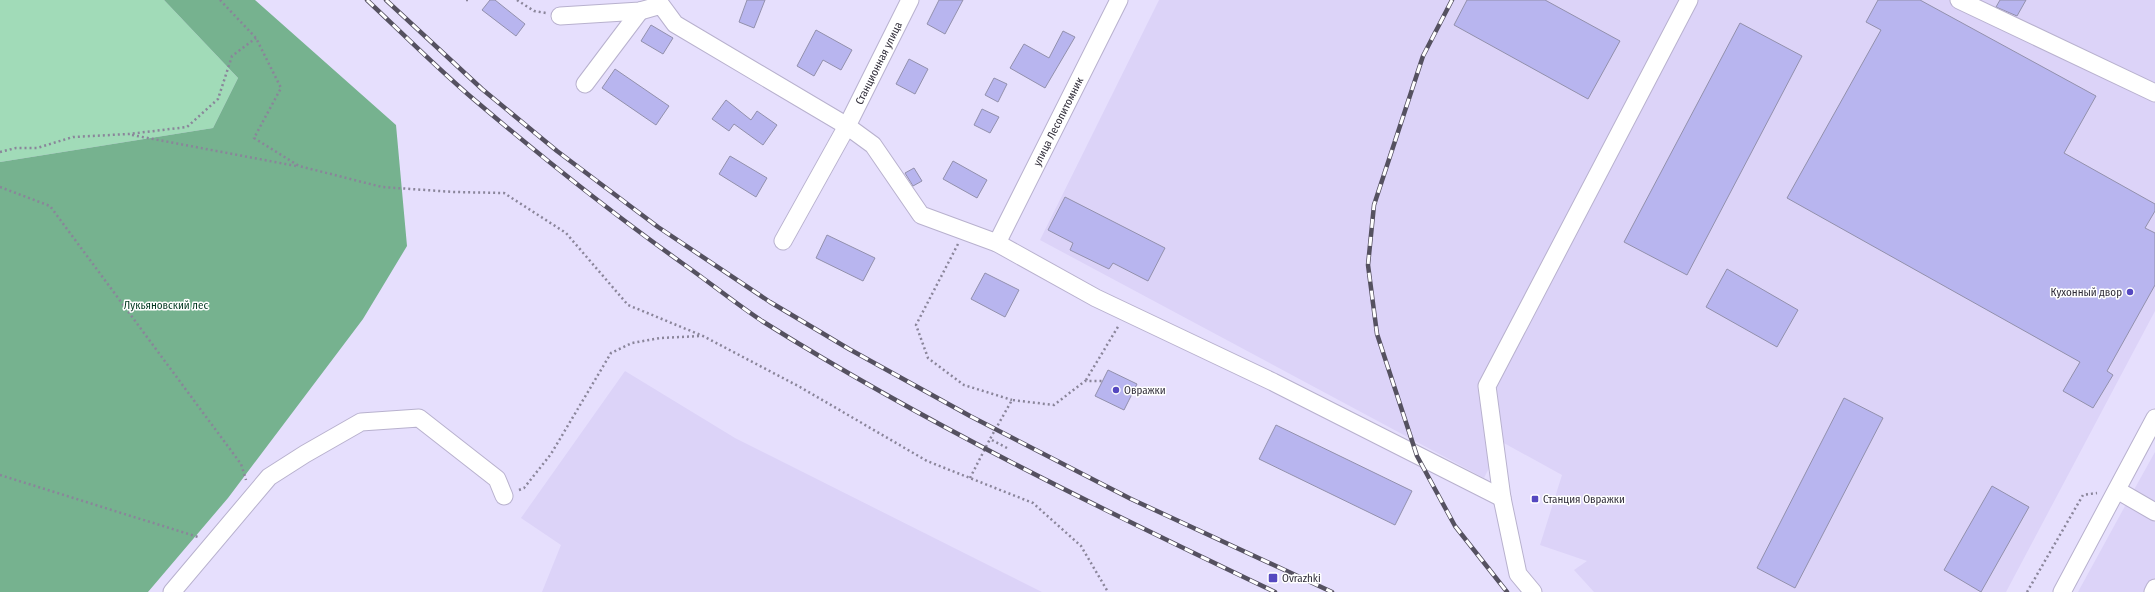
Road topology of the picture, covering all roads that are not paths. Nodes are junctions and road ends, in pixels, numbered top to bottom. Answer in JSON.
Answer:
{"nodes":[{"id":1,"x":910,"y":0,"type":"edge"},
{"id":2,"x":1119,"y":0,"type":"edge"},
{"id":3,"x":1689,"y":0,"type":"edge"},
{"id":4,"x":1959,"y":0,"type":"edge"},
{"id":5,"x":663,"y":2,"type":"edge"},
{"id":6,"x":640,"y":11,"type":"junction"},
{"id":7,"x":560,"y":16,"type":"road end"},
{"id":8,"x":585,"y":84,"type":"dead end"},
{"id":9,"x":2155,"y":93,"type":"edge"},
{"id":10,"x":847,"y":126,"type":"junction"},
{"id":11,"x":783,"y":241,"type":"dead end"},
{"id":12,"x":997,"y":243,"type":"junction"},
{"id":13,"x":2155,"y":418,"type":"edge"},
{"id":14,"x":2109,"y":491,"type":"junction"},
{"id":15,"x":504,"y":496,"type":"road end"},
{"id":16,"x":1502,"y":498,"type":"junction"},
{"id":17,"x":2155,"y":512,"type":"edge"},
{"id":18,"x":2155,"y":588,"type":"edge"},
{"id":19,"x":172,"y":592,"type":"edge"},
{"id":20,"x":1533,"y":592,"type":"edge"},
{"id":21,"x":2062,"y":592,"type":"edge"},
{"id":22,"x":2153,"y":592,"type":"edge"}],
"edges":[{"from":1,"to":10,"type":"street","name":"Станционная улица"},
{"from":2,"to":12,"type":"street","name":"улица Лесопитомник"},
{"from":3,"to":16,"type":"street"},
{"from":4,"to":9,"type":"street"},
{"from":5,"to":6,"type":"street"},
{"from":5,"to":10,"type":"street"},
{"from":6,"to":7,"type":"street"},
{"from":6,"to":8,"type":"street"},
{"from":10,"to":11,"type":"street","name":"Станционная улица"},
{"from":10,"to":12,"type":"street"},
{"from":12,"to":16,"type":"street"},
{"from":13,"to":14,"type":"street"},
{"from":14,"to":17,"type":"street"},
{"from":14,"to":21,"type":"street"},
{"from":15,"to":19,"type":"street"},
{"from":16,"to":20,"type":"street"},
{"from":18,"to":22,"type":"street"}]}
